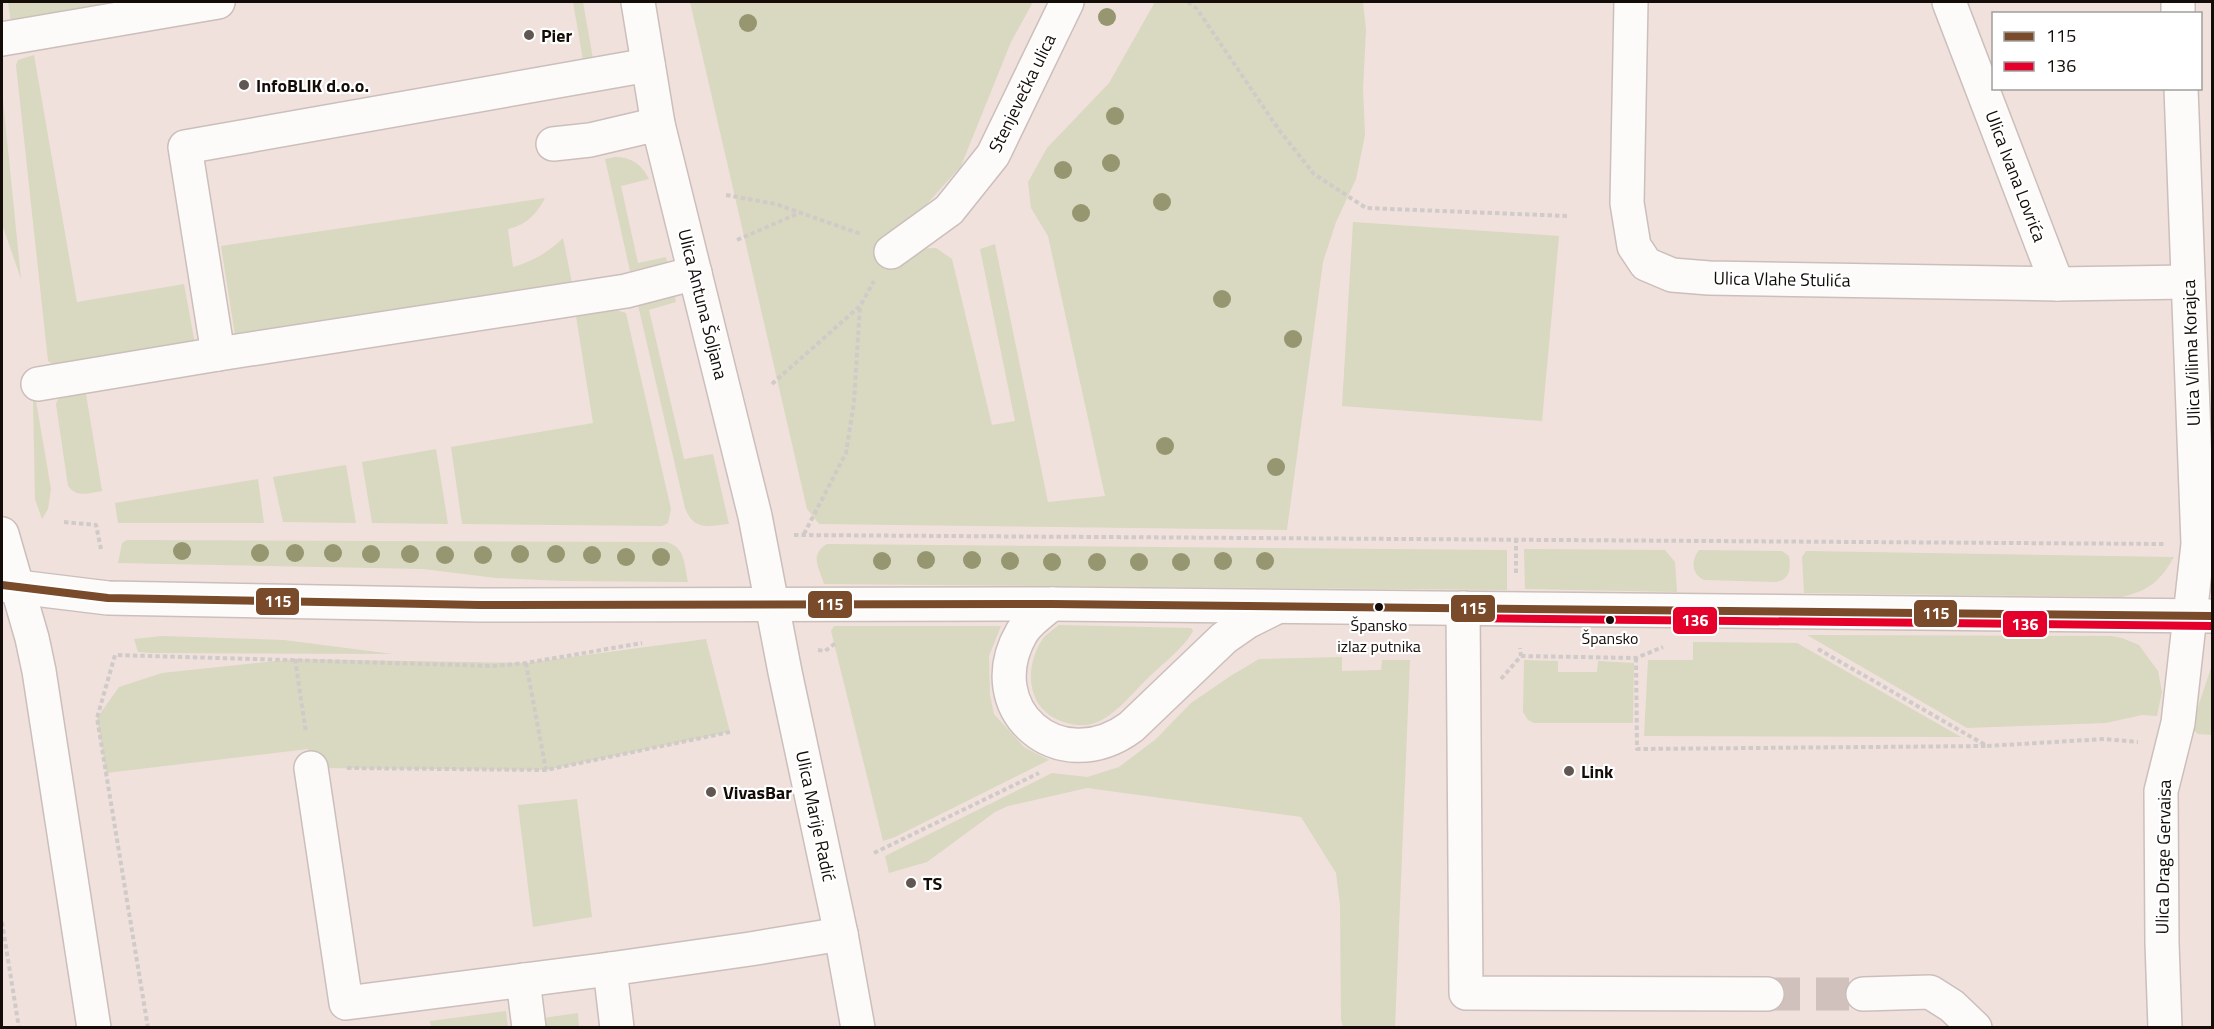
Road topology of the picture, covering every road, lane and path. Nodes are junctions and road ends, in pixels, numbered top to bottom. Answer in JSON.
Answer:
{"nodes":[{"id":1,"x":218,"y":2,"type":"edge"},
{"id":2,"x":638,"y":2,"type":"edge"},
{"id":3,"x":1066,"y":2,"type":"edge"},
{"id":4,"x":1188,"y":2,"type":"edge"},
{"id":5,"x":1631,"y":2,"type":"edge"},
{"id":6,"x":1949,"y":2,"type":"edge"},
{"id":7,"x":2,"y":39,"type":"edge"},
{"id":8,"x":648,"y":65,"type":"junction"},
{"id":9,"x":2181,"y":90,"type":"edge"},
{"id":10,"x":658,"y":124,"type":"junction"},
{"id":11,"x":553,"y":144,"type":"dead end"},
{"id":12,"x":726,"y":195,"type":"dead end"},
{"id":13,"x":800,"y":212,"type":"junction"},
{"id":14,"x":1568,"y":216,"type":"dead end"},
{"id":15,"x":737,"y":240,"type":"dead end"},
{"id":16,"x":895,"y":249,"type":"junction"},
{"id":17,"x":695,"y":273,"type":"junction"},
{"id":18,"x":2188,"y":282,"type":"junction"},
{"id":19,"x":2057,"y":284,"type":"junction"},
{"id":20,"x":860,"y":306,"type":"junction"},
{"id":21,"x":218,"y":354,"type":"junction"},
{"id":22,"x":38,"y":384,"type":"dead end"},
{"id":23,"x":772,"y":384,"type":"dead end"},
{"id":24,"x":64,"y":522,"type":"dead end"},
{"id":25,"x":2,"y":534,"type":"edge"},
{"id":26,"x":784,"y":535,"type":"dead end"},
{"id":27,"x":804,"y":535,"type":"junction"},
{"id":28,"x":1516,"y":540,"type":"junction"},
{"id":29,"x":2173,"y":544,"type":"dead end"},
{"id":30,"x":101,"y":549,"type":"dead end"},
{"id":31,"x":1516,"y":579,"type":"dead end"},
{"id":32,"x":9,"y":586,"type":"edge"},
{"id":33,"x":1052,"y":604,"type":"junction"},
{"id":34,"x":773,"y":605,"type":"junction"},
{"id":35,"x":1278,"y":606,"type":"junction"},
{"id":36,"x":1463,"y":608,"type":"junction"},
{"id":37,"x":2201,"y":616,"type":"edge"},
{"id":38,"x":643,"y":643,"type":"dead end"},
{"id":39,"x":1809,"y":644,"type":"dead end"},
{"id":40,"x":1668,"y":645,"type":"dead end"},
{"id":41,"x":1520,"y":648,"type":"dead end"},
{"id":42,"x":1521,"y":656,"type":"junction"},
{"id":43,"x":1636,"y":658,"type":"junction"},
{"id":44,"x":295,"y":660,"type":"junction"},
{"id":45,"x":526,"y":663,"type":"junction"},
{"id":46,"x":1491,"y":680,"type":"dead end"},
{"id":47,"x":730,"y":732,"type":"dead end"},
{"id":48,"x":2142,"y":743,"type":"dead end"},
{"id":49,"x":1987,"y":746,"type":"junction"},
{"id":50,"x":311,"y":768,"type":"junction"},
{"id":51,"x":546,"y":770,"type":"junction"},
{"id":52,"x":1043,"y":772,"type":"dead end"},
{"id":53,"x":874,"y":853,"type":"dead end"},
{"id":54,"x":2,"y":922,"type":"edge"},
{"id":55,"x":841,"y":934,"type":"junction"},
{"id":56,"x":610,"y":969,"type":"junction"},
{"id":57,"x":523,"y":980,"type":"junction"},
{"id":58,"x":1767,"y":994,"type":"tunnel mouth"},
{"id":59,"x":1863,"y":994,"type":"tunnel mouth"},
{"id":60,"x":348,"y":1015,"type":"edge"},
{"id":61,"x":19,"y":1028,"type":"edge"},
{"id":62,"x":94,"y":1028,"type":"edge"},
{"id":63,"x":148,"y":1028,"type":"edge"},
{"id":64,"x":529,"y":1028,"type":"edge"},
{"id":65,"x":617,"y":1028,"type":"edge"},
{"id":66,"x":858,"y":1028,"type":"edge"},
{"id":67,"x":1975,"y":1028,"type":"edge"},
{"id":68,"x":2165,"y":1028,"type":"edge"}],
"edges":[{"from":1,"to":7,"type":"street"},
{"from":2,"to":8,"type":"street","name":"Ulica Antuna Šoljana"},
{"from":3,"to":16,"type":"street","name":"Stenjevečka ulica"},
{"from":4,"to":14,"type":"path"},
{"from":5,"to":19,"type":"street","name":"Ulica Vlahe Stulića"},
{"from":6,"to":19,"type":"street","name":"Ulica Ivana Lovrića"},
{"from":8,"to":10,"type":"street","name":"Ulica Antuna Šoljana"},
{"from":8,"to":21,"type":"street"},
{"from":9,"to":18,"type":"street","name":"Ulica Vilima Korajca"},
{"from":10,"to":11,"type":"street"},
{"from":10,"to":17,"type":"street","name":"Ulica Antuna Šoljana"},
{"from":12,"to":13,"type":"path"},
{"from":13,"to":15,"type":"path"},
{"from":13,"to":16,"type":"path"},
{"from":16,"to":20,"type":"path"},
{"from":17,"to":21,"type":"street"},
{"from":17,"to":34,"type":"street","name":"Ulica Antuna Šoljana"},
{"from":18,"to":19,"type":"street","name":"Ulica Vlahe Stulića"},
{"from":18,"to":37,"type":"street","name":"Ulica Vilima Korajca"},
{"from":20,"to":23,"type":"path"},
{"from":20,"to":27,"type":"path"},
{"from":21,"to":22,"type":"street"},
{"from":24,"to":30,"type":"path"},
{"from":25,"to":32,"type":"street"},
{"from":26,"to":27,"type":"path"},
{"from":27,"to":28,"type":"path"},
{"from":28,"to":29,"type":"path"},
{"from":28,"to":31,"type":"path"},
{"from":32,"to":34,"type":"street"},
{"from":32,"to":62,"type":"street"},
{"from":33,"to":34,"type":"street"},
{"from":33,"to":35,"type":"street"},
{"from":33,"to":35,"type":"street"},
{"from":34,"to":55,"type":"street","name":"Ulica Marije Radić"},
{"from":35,"to":36,"type":"street"},
{"from":36,"to":37,"type":"street"},
{"from":36,"to":58,"type":"street"},
{"from":37,"to":68,"type":"street","name":"Ulica Drage Gervaisa"},
{"from":38,"to":45,"type":"path"},
{"from":39,"to":49,"type":"path"},
{"from":40,"to":43,"type":"path"},
{"from":41,"to":42,"type":"path"},
{"from":42,"to":43,"type":"path"},
{"from":42,"to":46,"type":"path"},
{"from":43,"to":49,"type":"path"},
{"from":44,"to":45,"type":"path"},
{"from":44,"to":50,"type":"path"},
{"from":44,"to":63,"type":"path"},
{"from":45,"to":51,"type":"path"},
{"from":47,"to":51,"type":"path"},
{"from":48,"to":49,"type":"path"},
{"from":50,"to":51,"type":"path"},
{"from":50,"to":60,"type":"street"},
{"from":52,"to":53,"type":"path"},
{"from":54,"to":61,"type":"path"},
{"from":55,"to":56,"type":"street"},
{"from":55,"to":66,"type":"street","name":"Ulica Marije Radić"},
{"from":56,"to":57,"type":"street"},
{"from":56,"to":65,"type":"street"},
{"from":57,"to":60,"type":"street"},
{"from":57,"to":64,"type":"street"},
{"from":59,"to":67,"type":"street"}]}
